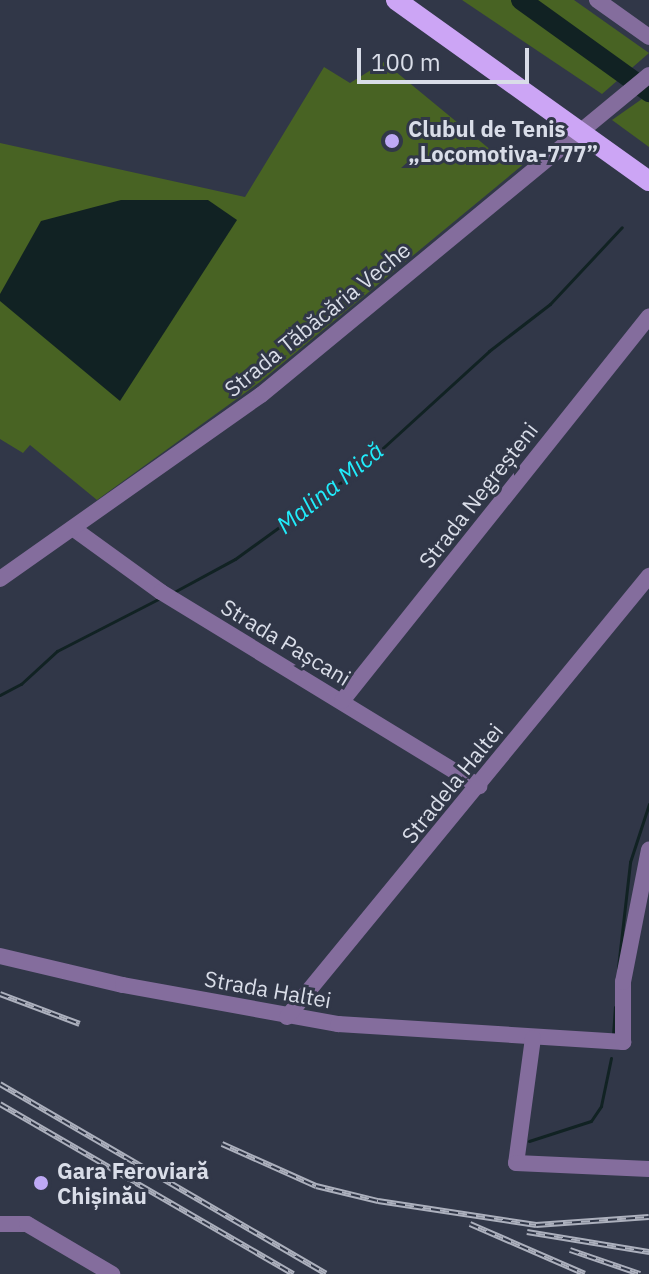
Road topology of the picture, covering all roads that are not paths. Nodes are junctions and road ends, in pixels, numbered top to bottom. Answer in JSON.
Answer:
{"nodes":[{"id":1,"x":396,"y":0,"type":"edge"},
{"id":2,"x":597,"y":0,"type":"edge"},
{"id":3,"x":649,"y":37,"type":"edge"},
{"id":4,"x":649,"y":75,"type":"edge"},
{"id":5,"x":579,"y":130,"type":"junction"},
{"id":6,"x":649,"y":181,"type":"edge"},
{"id":7,"x":649,"y":316,"type":"edge"},
{"id":8,"x":74,"y":529,"type":"junction"},
{"id":9,"x":649,"y":576,"type":"edge"},
{"id":10,"x":0,"y":579,"type":"edge"},
{"id":11,"x":342,"y":701,"type":"junction"},
{"id":12,"x":479,"y":786,"type":"junction"},
{"id":13,"x":649,"y":850,"type":"edge"},
{"id":14,"x":0,"y":956,"type":"edge"},
{"id":15,"x":287,"y":1017,"type":"junction"},
{"id":16,"x":533,"y":1038,"type":"junction"},
{"id":17,"x":649,"y":1169,"type":"edge"},
{"id":18,"x":0,"y":1224,"type":"edge"},
{"id":19,"x":112,"y":1274,"type":"edge"}],
"edges":[{"from":1,"to":5,"type":"main road"},
{"from":2,"to":3,"type":"street"},
{"from":4,"to":5,"type":"street","name":"Strada Tăbăcăria Veche"},
{"from":5,"to":6,"type":"main road"},
{"from":5,"to":8,"type":"street","name":"Strada Tăbăcăria Veche"},
{"from":7,"to":11,"type":"street","name":"Strada Negreșteni"},
{"from":8,"to":10,"type":"street","name":"Strada Tăbăcăria Veche"},
{"from":8,"to":11,"type":"street","name":"Strada Pașcani"},
{"from":9,"to":12,"type":"street","name":"Stradela Haltei"},
{"from":11,"to":12,"type":"street","name":"Strada Pașcani"},
{"from":12,"to":15,"type":"street","name":"Stradela Haltei"},
{"from":13,"to":16,"type":"street","name":"Strada Haltei"},
{"from":14,"to":15,"type":"street","name":"Strada Haltei"},
{"from":15,"to":16,"type":"street","name":"Strada Haltei"},
{"from":16,"to":17,"type":"street"},
{"from":18,"to":19,"type":"street"}]}
